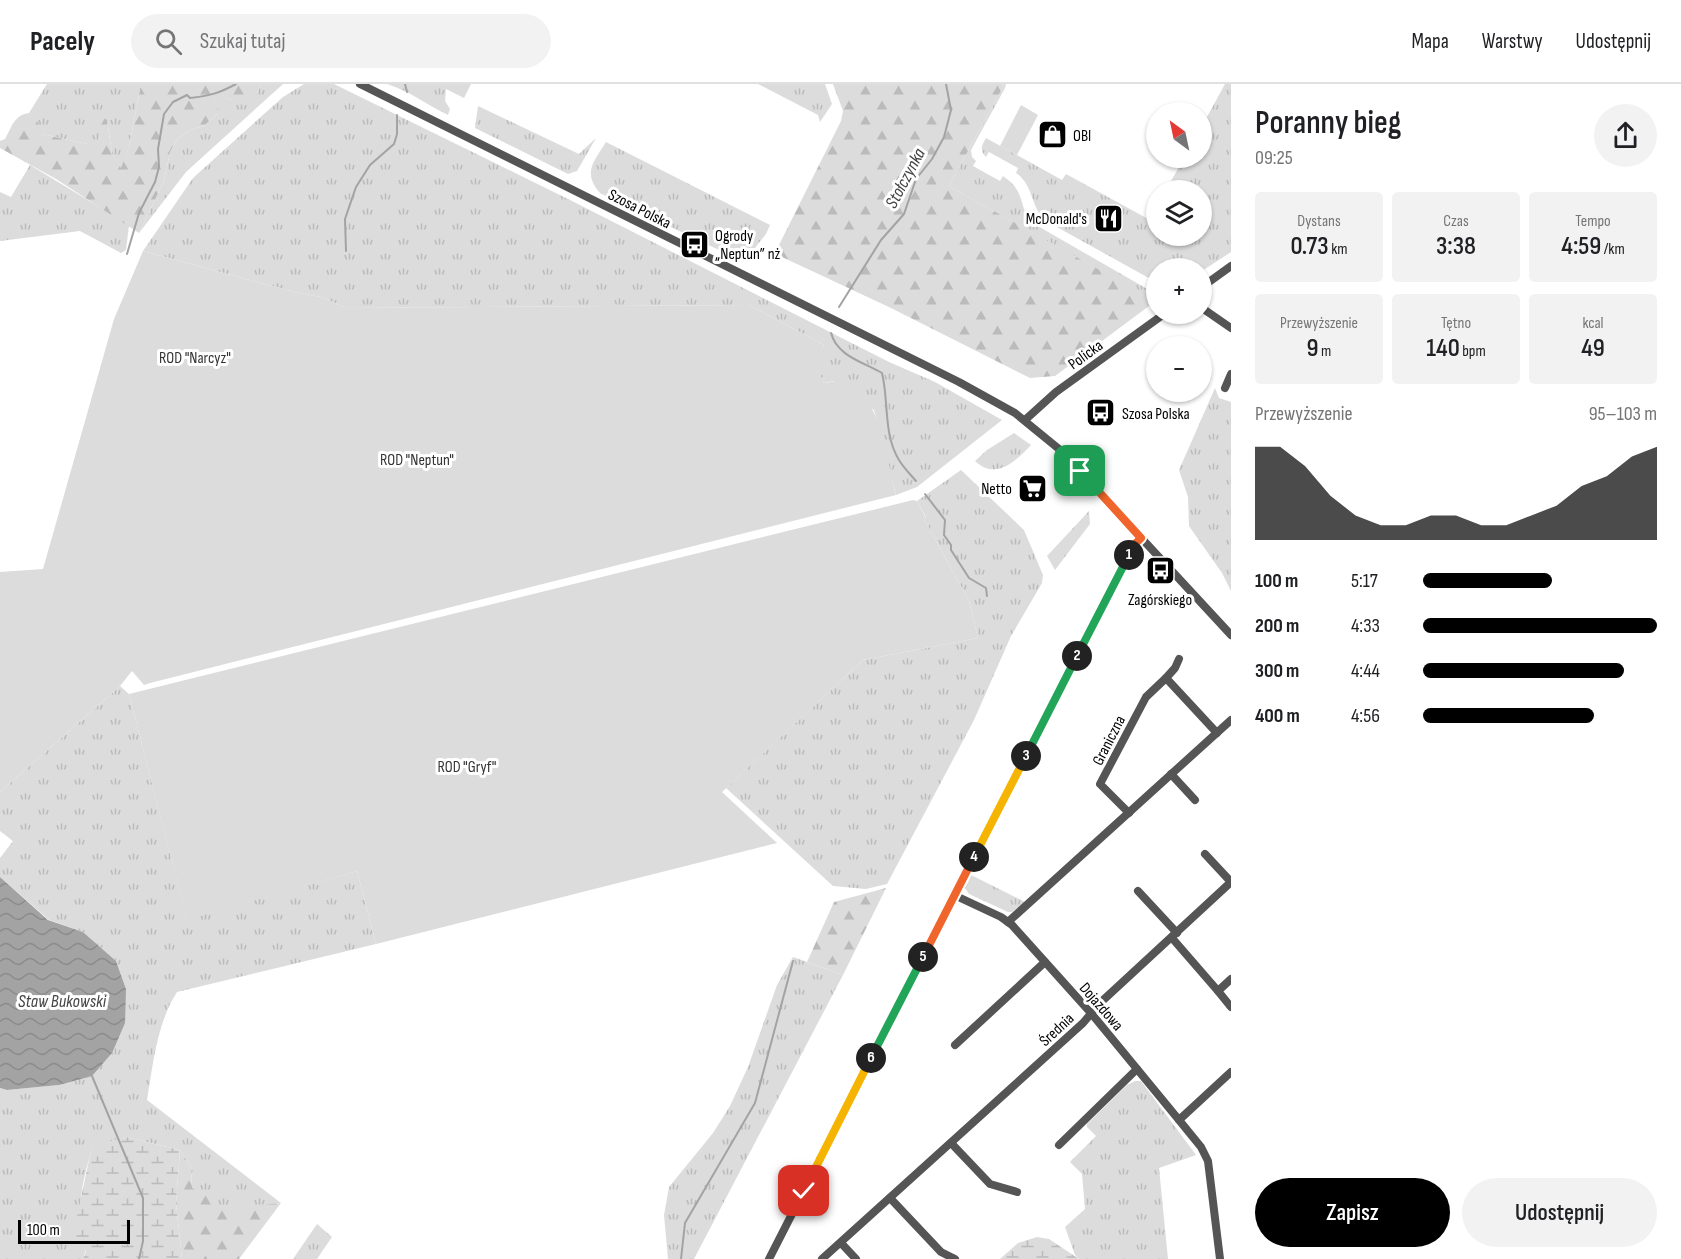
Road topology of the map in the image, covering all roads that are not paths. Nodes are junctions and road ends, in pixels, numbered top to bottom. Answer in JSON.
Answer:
{"nodes":[{"id":1,"x":360,"y":84,"type":"edge"},
{"id":2,"x":1231,"y":266,"type":"edge"},
{"id":3,"x":1212,"y":280,"type":"edge"},
{"id":4,"x":1212,"y":315,"type":"edge"},
{"id":5,"x":1150,"y":324,"type":"edge"},
{"id":6,"x":1231,"y":328,"type":"edge"},
{"id":7,"x":1231,"y":374,"type":"edge"},
{"id":8,"x":1225,"y":388,"type":"dead end"},
{"id":9,"x":1025,"y":420,"type":"junction"},
{"id":10,"x":1141,"y":538,"type":"junction"},
{"id":11,"x":1231,"y":635,"type":"edge"},
{"id":12,"x":1179,"y":658,"type":"dead end"},
{"id":13,"x":1166,"y":678,"type":"junction"},
{"id":14,"x":1231,"y":720,"type":"edge"},
{"id":15,"x":1217,"y":733,"type":"junction"},
{"id":16,"x":1171,"y":774,"type":"junction"},
{"id":17,"x":1195,"y":800,"type":"dead end"},
{"id":18,"x":1129,"y":813,"type":"junction"},
{"id":19,"x":1205,"y":854,"type":"dead end"},
{"id":20,"x":1231,"y":882,"type":"edge"},
{"id":21,"x":1138,"y":891,"type":"dead end"},
{"id":22,"x":954,"y":895,"type":"junction"},
{"id":23,"x":1008,"y":922,"type":"junction"},
{"id":24,"x":1175,"y":935,"type":"junction"},
{"id":25,"x":1046,"y":962,"type":"junction"},
{"id":26,"x":1231,"y":979,"type":"edge"},
{"id":27,"x":1218,"y":991,"type":"junction"},
{"id":28,"x":1231,"y":1006,"type":"edge"},
{"id":29,"x":1091,"y":1013,"type":"junction"},
{"id":30,"x":955,"y":1045,"type":"dead end"},
{"id":31,"x":1137,"y":1069,"type":"junction"},
{"id":32,"x":1231,"y":1072,"type":"edge"},
{"id":33,"x":1179,"y":1120,"type":"junction"},
{"id":34,"x":951,"y":1143,"type":"junction"},
{"id":35,"x":1059,"y":1145,"type":"dead end"},
{"id":36,"x":1017,"y":1192,"type":"dead end"},
{"id":37,"x":890,"y":1198,"type":"junction"},
{"id":38,"x":841,"y":1243,"type":"junction"},
{"id":39,"x":769,"y":1259,"type":"edge"},
{"id":40,"x":822,"y":1259,"type":"edge"},
{"id":41,"x":856,"y":1259,"type":"edge"},
{"id":42,"x":955,"y":1259,"type":"edge"},
{"id":43,"x":1220,"y":1259,"type":"edge"}],
"edges":[{"from":1,"to":9,"type":"street","name":"Szosa Polska"},
{"from":2,"to":3,"type":"street"},
{"from":4,"to":6,"type":"street"},
{"from":5,"to":9,"type":"street","name":"Policka"},
{"from":7,"to":8,"type":"street"},
{"from":9,"to":10,"type":"street","name":"Szosa Polska"},
{"from":10,"to":11,"type":"street","name":"Szosa Polska"},
{"from":10,"to":22,"type":"street"},
{"from":12,"to":13,"type":"street","name":"Graniczna"},
{"from":13,"to":15,"type":"street"},
{"from":13,"to":18,"type":"street","name":"Graniczna"},
{"from":14,"to":15,"type":"street"},
{"from":15,"to":16,"type":"street"},
{"from":16,"to":17,"type":"street"},
{"from":16,"to":18,"type":"street"},
{"from":18,"to":23,"type":"street"},
{"from":19,"to":20,"type":"street","name":"Średnia"},
{"from":20,"to":24,"type":"street","name":"Średnia"},
{"from":21,"to":24,"type":"street"},
{"from":22,"to":23,"type":"street","name":"Dojazdowa"},
{"from":22,"to":39,"type":"street"},
{"from":23,"to":25,"type":"street","name":"Dojazdowa"},
{"from":24,"to":27,"type":"street"},
{"from":24,"to":29,"type":"street","name":"Średnia"},
{"from":25,"to":29,"type":"street","name":"Dojazdowa"},
{"from":25,"to":30,"type":"street"},
{"from":26,"to":27,"type":"street"},
{"from":27,"to":28,"type":"street"},
{"from":29,"to":31,"type":"street","name":"Dojazdowa"},
{"from":29,"to":34,"type":"street","name":"Średnia"},
{"from":31,"to":33,"type":"street","name":"Dojazdowa"},
{"from":31,"to":35,"type":"street"},
{"from":32,"to":33,"type":"street"},
{"from":33,"to":43,"type":"street","name":"Dojazdowa"},
{"from":34,"to":36,"type":"street"},
{"from":34,"to":37,"type":"street","name":"Średnia"},
{"from":37,"to":38,"type":"street","name":"Średnia"},
{"from":37,"to":42,"type":"street"},
{"from":38,"to":40,"type":"street","name":"Średnia"},
{"from":38,"to":41,"type":"street"}]}
